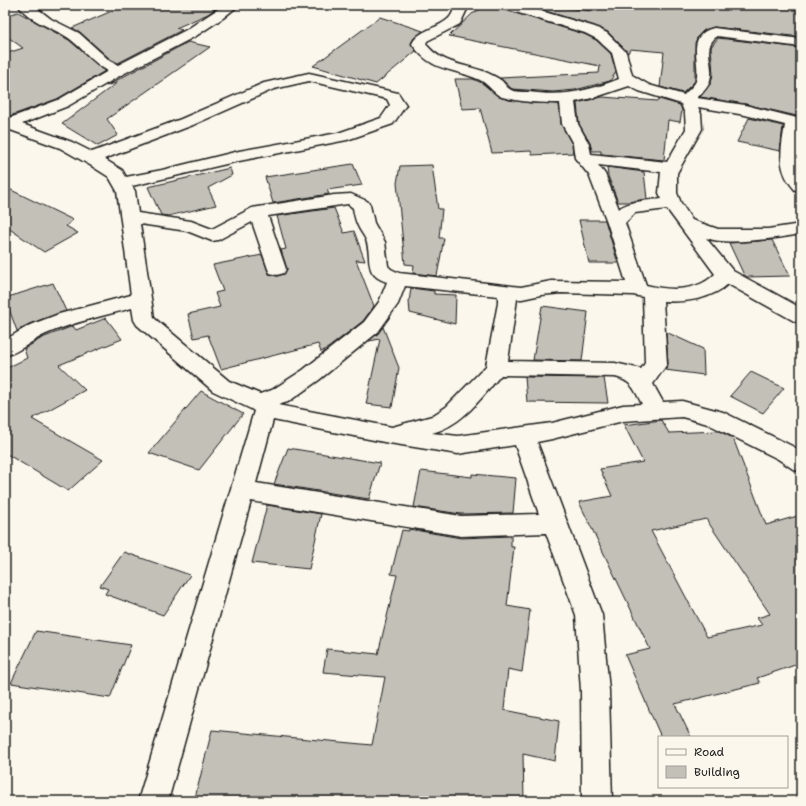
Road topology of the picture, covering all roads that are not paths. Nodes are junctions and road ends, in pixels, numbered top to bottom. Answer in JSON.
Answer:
{"nodes":[{"id":1,"x":25,"y":5,"type":"edge"},
{"id":2,"x":232,"y":5,"type":"edge"},
{"id":3,"x":462,"y":5,"type":"edge"},
{"id":4,"x":507,"y":5,"type":"edge"},
{"id":5,"x":801,"y":43,"type":"edge"},
{"id":6,"x":118,"y":71,"type":"junction"},
{"id":7,"x":630,"y":80,"type":"junction"},
{"id":8,"x":567,"y":98,"type":"junction"},
{"id":9,"x":687,"y":101,"type":"junction"},
{"id":10,"x":63,"y":103,"type":"junction"},
{"id":11,"x":797,"y":123,"type":"edge"},
{"id":12,"x":6,"y":124,"type":"edge"},
{"id":13,"x":34,"y":135,"type":"junction"},
{"id":14,"x":91,"y":158,"type":"junction"},
{"id":15,"x":583,"y":158,"type":"junction"},
{"id":16,"x":672,"y":168,"type":"junction"},
{"id":17,"x":121,"y":183,"type":"junction"},
{"id":18,"x":801,"y":186,"type":"edge"},
{"id":19,"x":672,"y":203,"type":"junction"},
{"id":20,"x":258,"y":212,"type":"junction"},
{"id":21,"x":129,"y":217,"type":"junction"},
{"id":22,"x":616,"y":222,"type":"junction"},
{"id":23,"x":686,"y":224,"type":"junction"},
{"id":24,"x":801,"y":229,"type":"edge"},
{"id":25,"x":277,"y":268,"type":"dead end"},
{"id":26,"x":726,"y":275,"type":"junction"},
{"id":27,"x":398,"y":279,"type":"junction"},
{"id":28,"x":507,"y":291,"type":"junction"},
{"id":29,"x":646,"y":292,"type":"junction"},
{"id":30,"x":141,"y":299,"type":"junction"},
{"id":31,"x":801,"y":316,"type":"edge"},
{"id":32,"x":5,"y":349,"type":"edge"},
{"id":33,"x":496,"y":368,"type":"junction"},
{"id":34,"x":642,"y":384,"type":"junction"},
{"id":35,"x":262,"y":407,"type":"junction"},
{"id":36,"x":657,"y":411,"type":"junction"},
{"id":37,"x":389,"y":435,"type":"junction"},
{"id":38,"x":523,"y":436,"type":"junction"},
{"id":39,"x":801,"y":463,"type":"edge"},
{"id":40,"x":241,"y":490,"type":"junction"},
{"id":41,"x":555,"y":523,"type":"junction"},
{"id":42,"x":153,"y":801,"type":"edge"},
{"id":43,"x":597,"y":801,"type":"edge"}],
"edges":[{"from":1,"to":6,"type":"street"},
{"from":2,"to":6,"type":"street"},
{"from":3,"to":8,"type":"street"},
{"from":4,"to":7,"type":"street"},
{"from":5,"to":9,"type":"street"},
{"from":6,"to":10,"type":"street"},
{"from":7,"to":8,"type":"street"},
{"from":7,"to":9,"type":"street"},
{"from":8,"to":15,"type":"street"},
{"from":9,"to":11,"type":"street"},
{"from":9,"to":16,"type":"street"},
{"from":10,"to":12,"type":"street"},
{"from":10,"to":13,"type":"street"},
{"from":11,"to":18,"type":"street"},
{"from":12,"to":13,"type":"street"},
{"from":13,"to":14,"type":"street"},
{"from":14,"to":17,"type":"street"},
{"from":14,"to":17,"type":"street"},
{"from":15,"to":16,"type":"street"},
{"from":15,"to":22,"type":"street"},
{"from":16,"to":19,"type":"street"},
{"from":17,"to":21,"type":"street"},
{"from":19,"to":22,"type":"street"},
{"from":19,"to":23,"type":"street"},
{"from":20,"to":21,"type":"street"},
{"from":20,"to":25,"type":"street"},
{"from":20,"to":27,"type":"street"},
{"from":21,"to":30,"type":"street"},
{"from":22,"to":29,"type":"street"},
{"from":23,"to":24,"type":"street"},
{"from":23,"to":26,"type":"street"},
{"from":26,"to":29,"type":"street"},
{"from":26,"to":31,"type":"street"},
{"from":27,"to":28,"type":"street"},
{"from":27,"to":35,"type":"street"},
{"from":28,"to":29,"type":"street"},
{"from":28,"to":33,"type":"street"},
{"from":29,"to":34,"type":"street"},
{"from":30,"to":32,"type":"street"},
{"from":30,"to":35,"type":"street"},
{"from":33,"to":34,"type":"street"},
{"from":33,"to":37,"type":"street"},
{"from":34,"to":36,"type":"street"},
{"from":35,"to":37,"type":"street"},
{"from":35,"to":40,"type":"street"},
{"from":36,"to":38,"type":"street"},
{"from":36,"to":39,"type":"street"},
{"from":37,"to":38,"type":"street"},
{"from":38,"to":41,"type":"street"},
{"from":40,"to":41,"type":"street"},
{"from":40,"to":42,"type":"street"},
{"from":41,"to":43,"type":"street"}]}
